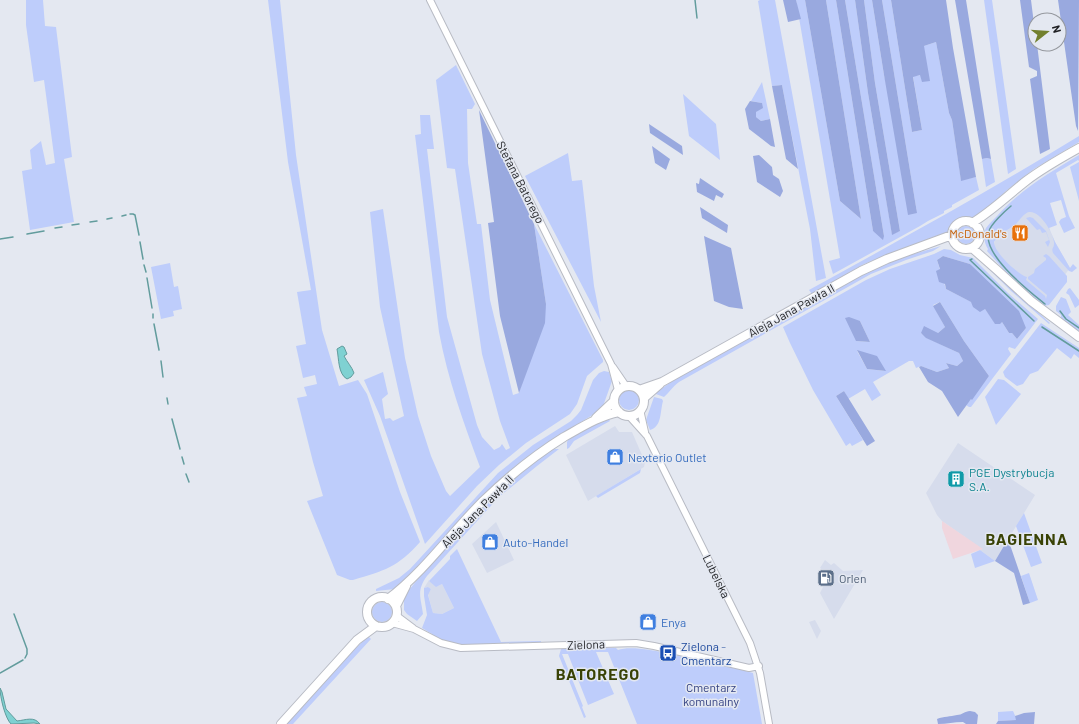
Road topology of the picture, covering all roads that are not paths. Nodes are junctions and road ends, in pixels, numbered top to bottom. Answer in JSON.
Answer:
{"nodes":[{"id":1,"x":430,"y":0,"type":"edge"},
{"id":2,"x":1079,"y":148,"type":"edge"},
{"id":3,"x":995,"y":207,"type":"junction"},
{"id":4,"x":972,"y":223,"type":"junction"},
{"id":5,"x":978,"y":230,"type":"junction"},
{"id":6,"x":952,"y":235,"type":"junction"},
{"id":7,"x":955,"y":243,"type":"junction"},
{"id":8,"x":975,"y":245,"type":"junction"},
{"id":9,"x":924,"y":246,"type":"junction"},
{"id":10,"x":1079,"y":337,"type":"edge"},
{"id":11,"x":662,"y":382,"type":"junction"},
{"id":12,"x":622,"y":388,"type":"junction"},
{"id":13,"x":639,"y":390,"type":"junction"},
{"id":14,"x":644,"y":398,"type":"junction"},
{"id":15,"x":614,"y":401,"type":"junction"},
{"id":16,"x":641,"y":410,"type":"junction"},
{"id":17,"x":619,"y":412,"type":"junction"},
{"id":18,"x":630,"y":416,"type":"junction"},
{"id":19,"x":594,"y":420,"type":"junction"},
{"id":20,"x":646,"y":434,"type":"junction"},
{"id":21,"x":408,"y":584,"type":"junction"},
{"id":22,"x":388,"y":599,"type":"junction"},
{"id":23,"x":396,"y":606,"type":"junction"},
{"id":24,"x":397,"y":616,"type":"junction"},
{"id":25,"x":369,"y":621,"type":"junction"},
{"id":26,"x":392,"y":623,"type":"junction"},
{"id":27,"x":376,"y":626,"type":"junction"},
{"id":28,"x":414,"y":629,"type":"junction"},
{"id":29,"x":357,"y":640,"type":"junction"},
{"id":30,"x":759,"y":666,"type":"junction"},
{"id":31,"x":281,"y":724,"type":"edge"},
{"id":32,"x":769,"y":724,"type":"edge"}],
"edges":[{"from":1,"to":12,"type":"street","name":"Stefana Batorego"},
{"from":2,"to":3,"type":"main road"},
{"from":3,"to":4,"type":"main road"},
{"from":3,"to":5,"type":"main road"},
{"from":4,"to":5,"type":"main road"},
{"from":4,"to":6,"type":"main road"},
{"from":5,"to":8,"type":"main road"},
{"from":6,"to":7,"type":"main road"},
{"from":6,"to":9,"type":"main road","name":"Aleja Jana Pawła II"},
{"from":7,"to":8,"type":"main road"},
{"from":7,"to":9,"type":"main road","name":"Aleja Jana Pawła II"},
{"from":8,"to":10,"type":"main road"},
{"from":9,"to":11,"type":"main road","name":"Aleja Jana Pawła II"},
{"from":11,"to":13,"type":"main road","name":"Aleja Jana Pawła II"},
{"from":11,"to":14,"type":"main road","name":"Aleja Jana Pawła II"},
{"from":12,"to":13,"type":"main road"},
{"from":12,"to":15,"type":"main road"},
{"from":13,"to":14,"type":"main road"},
{"from":14,"to":16,"type":"main road"},
{"from":15,"to":17,"type":"main road"},
{"from":15,"to":19,"type":"main road","name":"Aleja Jana Pawła II"},
{"from":16,"to":18,"type":"main road"},
{"from":16,"to":20,"type":"street","name":"Lubelska"},
{"from":17,"to":18,"type":"main road"},
{"from":17,"to":19,"type":"main road","name":"Aleja Jana Pawła II"},
{"from":18,"to":20,"type":"street","name":"Lubelska"},
{"from":19,"to":21,"type":"main road","name":"Aleja Jana Pawła II"},
{"from":20,"to":30,"type":"street","name":"Lubelska"},
{"from":21,"to":22,"type":"main road","name":"Aleja Jana Pawła II"},
{"from":21,"to":23,"type":"main road","name":"Aleja Jana Pawła II"},
{"from":22,"to":23,"type":"main road"},
{"from":22,"to":25,"type":"main road"},
{"from":23,"to":24,"type":"main road"},
{"from":24,"to":26,"type":"main road"},
{"from":24,"to":28,"type":"street","name":"Zielona"},
{"from":25,"to":27,"type":"main road"},
{"from":25,"to":29,"type":"main road"},
{"from":26,"to":27,"type":"main road"},
{"from":26,"to":28,"type":"street","name":"Zielona"},
{"from":27,"to":29,"type":"main road"},
{"from":28,"to":30,"type":"street","name":"Zielona"},
{"from":29,"to":31,"type":"main road"},
{"from":30,"to":32,"type":"street","name":"Lubelska"}]}
